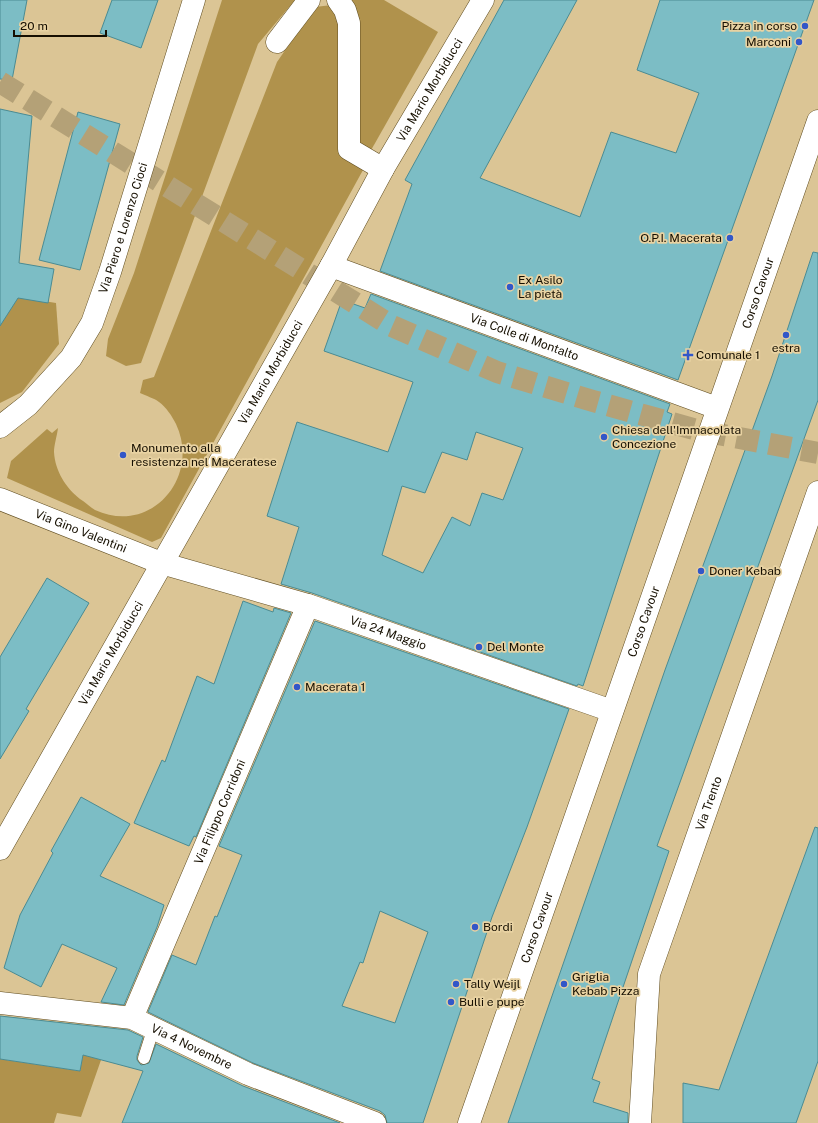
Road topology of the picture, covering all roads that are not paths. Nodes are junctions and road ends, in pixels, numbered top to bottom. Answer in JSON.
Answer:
{"nodes":[{"id":1,"x":194,"y":0,"type":"edge"},
{"id":2,"x":309,"y":0,"type":"edge"},
{"id":3,"x":338,"y":0,"type":"edge"},
{"id":4,"x":483,"y":0,"type":"edge"},
{"id":5,"x":277,"y":42,"type":"dead end"},
{"id":6,"x":818,"y":121,"type":"edge"},
{"id":7,"x":383,"y":170,"type":"junction"},
{"id":8,"x":331,"y":266,"type":"junction"},
{"id":9,"x":718,"y":408,"type":"junction"},
{"id":10,"x":0,"y":427,"type":"edge"},
{"id":11,"x":818,"y":492,"type":"edge"},
{"id":12,"x":0,"y":499,"type":"edge"},
{"id":13,"x":161,"y":563,"type":"junction"},
{"id":14,"x":308,"y":605,"type":"junction"},
{"id":15,"x":612,"y":711,"type":"junction"},
{"id":16,"x":0,"y":849,"type":"edge"},
{"id":17,"x":0,"y":1002,"type":"edge"},
{"id":18,"x":132,"y":1018,"type":"junction"},
{"id":19,"x":153,"y":1030,"type":"junction"},
{"id":20,"x":144,"y":1058,"type":"dead end"},
{"id":21,"x":375,"y":1123,"type":"edge"},
{"id":22,"x":469,"y":1123,"type":"edge"},
{"id":23,"x":640,"y":1123,"type":"edge"}],
"edges":[{"from":1,"to":10,"type":"street","name":"Via Piero e Lorenzo Cioci"},
{"from":2,"to":5,"type":"street"},
{"from":3,"to":7,"type":"street"},
{"from":4,"to":7,"type":"street","name":"Via Mario Morbiducci"},
{"from":6,"to":9,"type":"street","name":"Corso Cavour"},
{"from":7,"to":8,"type":"street","name":"Via Mario Morbiducci"},
{"from":8,"to":9,"type":"street","name":"Via Colle di Montalto"},
{"from":8,"to":13,"type":"street","name":"Via Mario Morbiducci"},
{"from":9,"to":15,"type":"street","name":"Corso Cavour"},
{"from":11,"to":23,"type":"street","name":"Via Trento"},
{"from":12,"to":13,"type":"street","name":"Via Gino Valentini"},
{"from":13,"to":14,"type":"street","name":"Via 24 Maggio"},
{"from":13,"to":16,"type":"street","name":"Via Mario Morbiducci"},
{"from":14,"to":15,"type":"street","name":"Via 24 Maggio"},
{"from":14,"to":18,"type":"street","name":"Via Filippo Corridoni"},
{"from":15,"to":22,"type":"street","name":"Corso Cavour"},
{"from":17,"to":18,"type":"street","name":"Via 4 Novembre"},
{"from":18,"to":19,"type":"street","name":"Via 4 Novembre"},
{"from":19,"to":20,"type":"lane"},
{"from":19,"to":21,"type":"street","name":"Via 4 Novembre"}]}
